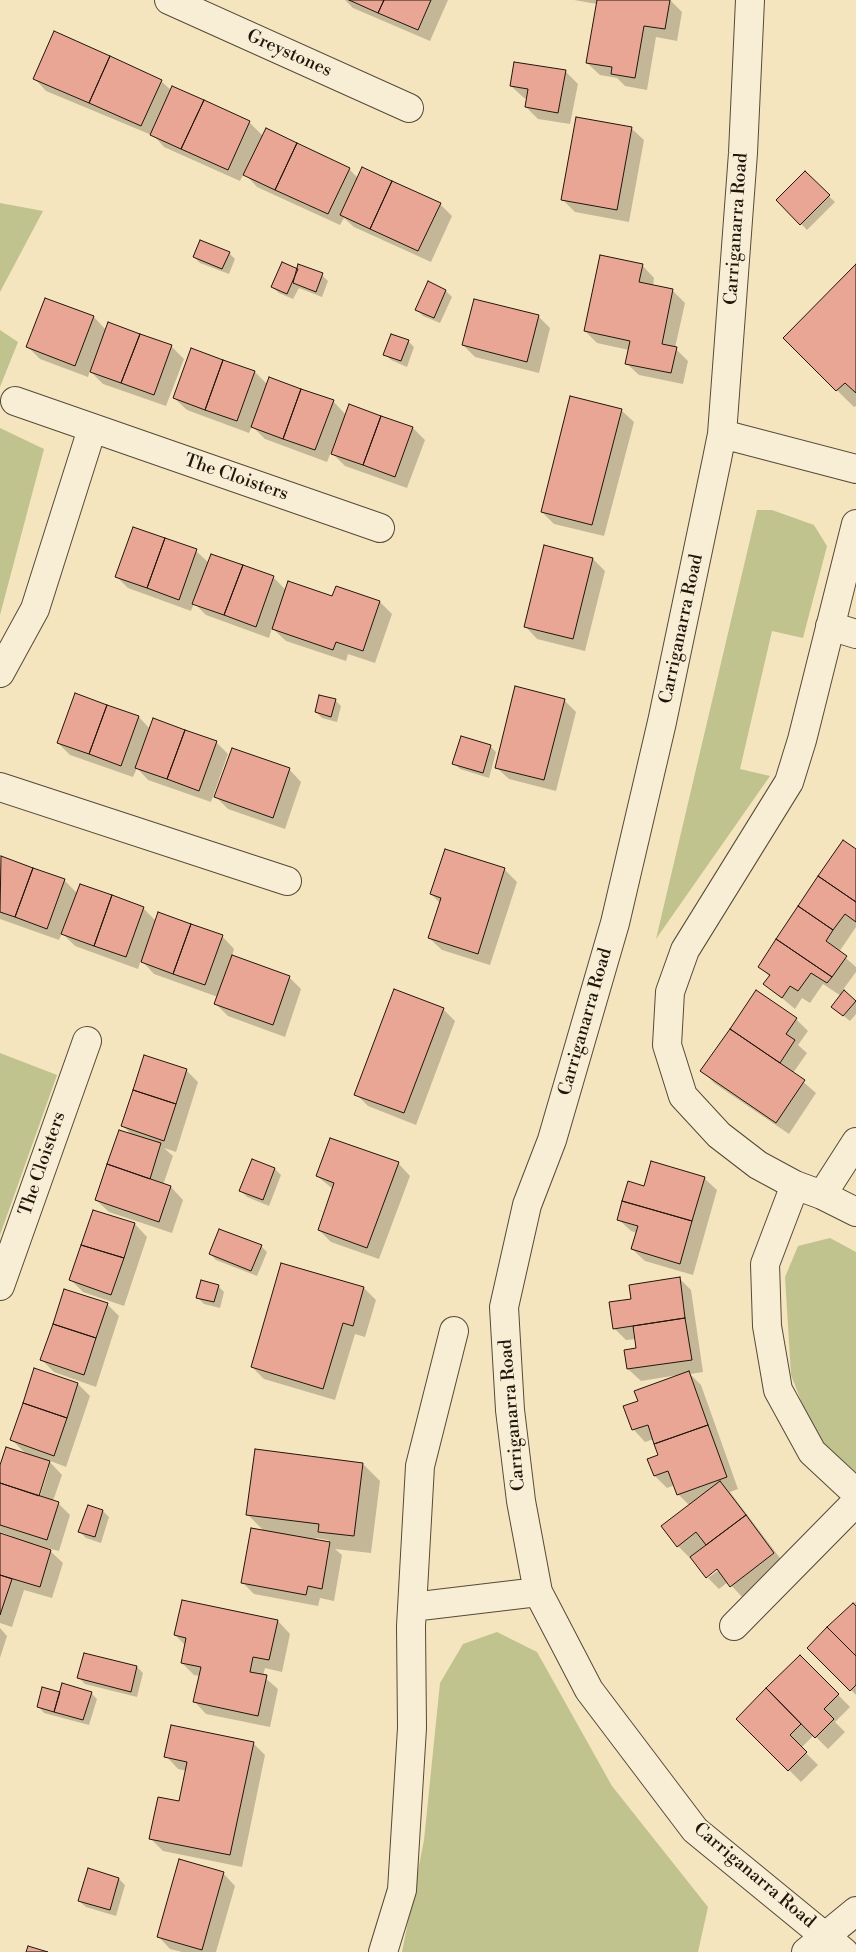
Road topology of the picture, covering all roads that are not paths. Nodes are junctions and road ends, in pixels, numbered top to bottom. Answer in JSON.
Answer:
{"nodes":[{"id":1,"x":169,"y":0,"type":"edge"},
{"id":2,"x":750,"y":0,"type":"edge"},
{"id":3,"x":409,"y":108,"type":"dead end"},
{"id":4,"x":15,"y":401,"type":"dead end"},
{"id":5,"x":92,"y":429,"type":"junction"},
{"id":6,"x":722,"y":434,"type":"junction"},
{"id":7,"x":856,"y":469,"type":"edge"},
{"id":8,"x":856,"y":524,"type":"edge"},
{"id":9,"x":380,"y":528,"type":"dead end"},
{"id":10,"x":830,"y":626,"type":"junction"},
{"id":11,"x":856,"y":634,"type":"edge"},
{"id":12,"x":0,"y":673,"type":"edge"},
{"id":13,"x":0,"y":787,"type":"edge"},
{"id":14,"x":287,"y":881,"type":"dead end"},
{"id":15,"x":87,"y":1041,"type":"dead end"},
{"id":16,"x":856,"y":1142,"type":"edge"},
{"id":17,"x":795,"y":1186,"type":"junction"},
{"id":18,"x":822,"y":1195,"type":"junction"},
{"id":19,"x":856,"y":1212,"type":"edge"},
{"id":20,"x":0,"y":1286,"type":"edge"},
{"id":21,"x":454,"y":1330,"type":"dead end"},
{"id":22,"x":856,"y":1493,"type":"edge"},
{"id":23,"x":856,"y":1502,"type":"edge"},
{"id":24,"x":538,"y":1592,"type":"junction"},
{"id":25,"x":412,"y":1607,"type":"junction"},
{"id":26,"x":734,"y":1626,"type":"dead end"},
{"id":27,"x":856,"y":1911,"type":"edge"},
{"id":28,"x":826,"y":1947,"type":"edge"},
{"id":29,"x":383,"y":1952,"type":"edge"}],
"edges":[{"from":1,"to":3,"type":"street","name":"Greystones"},
{"from":2,"to":6,"type":"street","name":"Carriganarra Road"},
{"from":4,"to":5,"type":"street","name":"The Cloisters"},
{"from":5,"to":9,"type":"street","name":"The Cloisters"},
{"from":5,"to":12,"type":"street"},
{"from":6,"to":7,"type":"street"},
{"from":6,"to":24,"type":"street","name":"Carriganarra Road"},
{"from":8,"to":10,"type":"street"},
{"from":10,"to":11,"type":"street"},
{"from":10,"to":17,"type":"street"},
{"from":13,"to":14,"type":"street"},
{"from":15,"to":20,"type":"street","name":"The Cloisters"},
{"from":16,"to":18,"type":"street"},
{"from":17,"to":18,"type":"street"},
{"from":17,"to":22,"type":"street"},
{"from":18,"to":19,"type":"street"},
{"from":21,"to":25,"type":"street"},
{"from":23,"to":26,"type":"street"},
{"from":24,"to":25,"type":"street"},
{"from":24,"to":28,"type":"street","name":"Carriganarra Road"},
{"from":25,"to":29,"type":"street"},
{"from":27,"to":28,"type":"street"}]}
